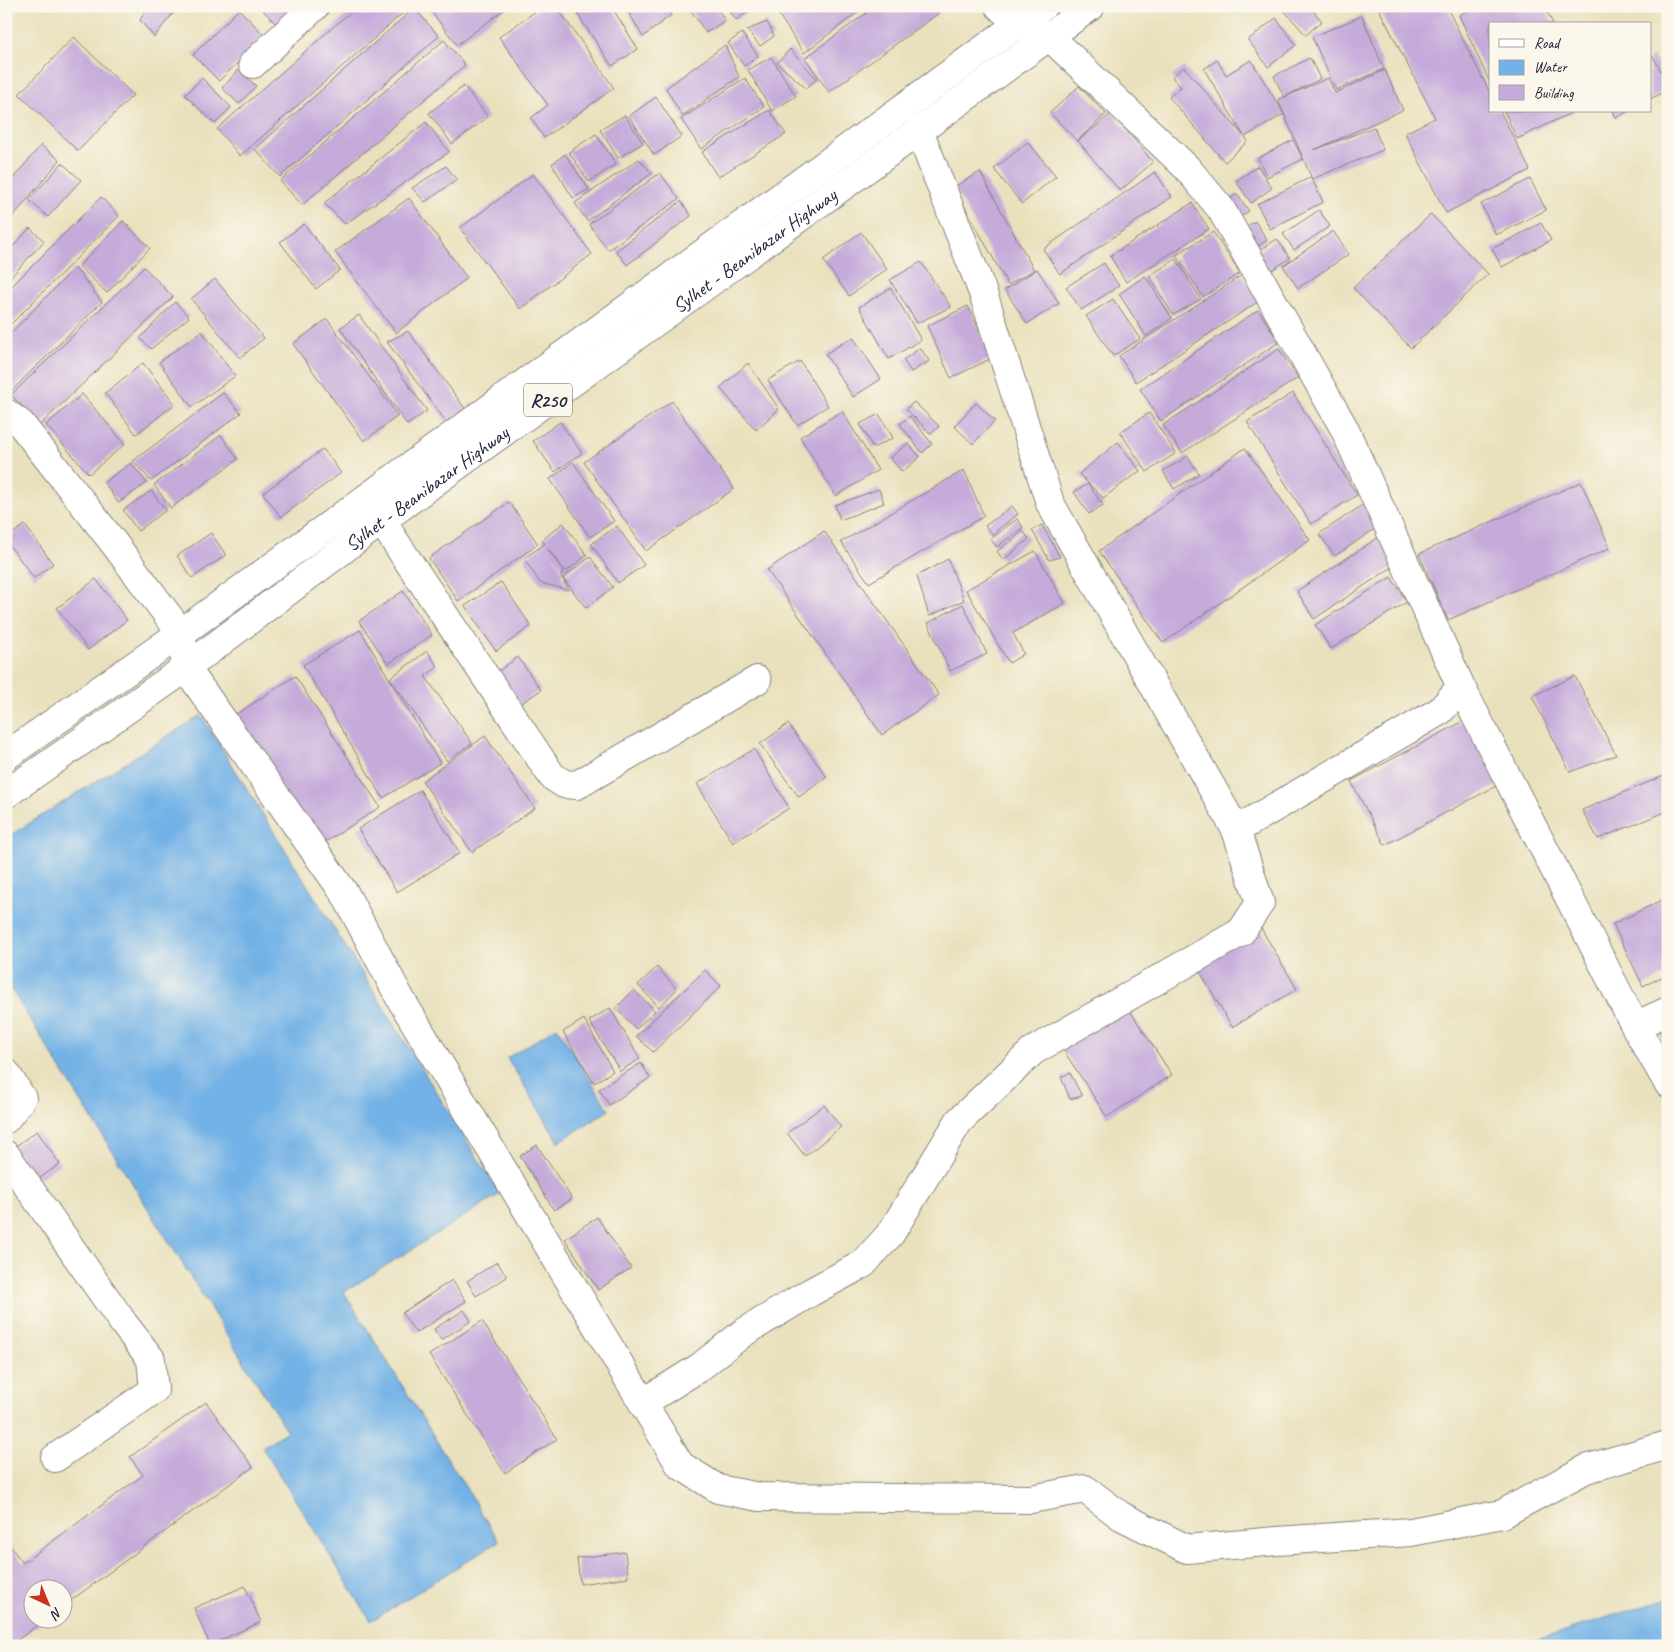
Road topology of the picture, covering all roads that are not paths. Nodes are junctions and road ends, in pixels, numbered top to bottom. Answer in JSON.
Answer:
{"nodes":[{"id":1,"x":316,"y":6,"type":"edge"},
{"id":2,"x":1043,"y":6,"type":"edge"},
{"id":3,"x":1091,"y":6,"type":"edge"},
{"id":4,"x":1009,"y":15,"type":"edge"},
{"id":5,"x":1050,"y":37,"type":"junction"},
{"id":6,"x":253,"y":64,"type":"dead end"},
{"id":7,"x":919,"y":130,"type":"junction"},
{"id":8,"x":6,"y":412,"type":"edge"},
{"id":9,"x":366,"y":498,"type":"junction"},
{"id":10,"x":381,"y":521,"type":"junction"},
{"id":11,"x":181,"y":633,"type":"junction"},
{"id":12,"x":186,"y":668,"type":"junction"},
{"id":13,"x":757,"y":680,"type":"dead end"},
{"id":14,"x":1461,"y":687,"type":"junction"},
{"id":15,"x":6,"y":756,"type":"edge"},
{"id":16,"x":6,"y":794,"type":"edge"},
{"id":17,"x":1236,"y":830,"type":"junction"},
{"id":18,"x":1668,"y":1011,"type":"edge"},
{"id":19,"x":1635,"y":1026,"type":"junction"},
{"id":20,"x":6,"y":1073,"type":"edge"},
{"id":21,"x":1668,"y":1083,"type":"edge"},
{"id":22,"x":6,"y":1119,"type":"edge"},
{"id":23,"x":6,"y":1155,"type":"edge"},
{"id":24,"x":643,"y":1403,"type":"junction"},
{"id":25,"x":1668,"y":1445,"type":"edge"},
{"id":26,"x":54,"y":1458,"type":"dead end"}],
"edges":[{"from":1,"to":6,"type":"street"},
{"from":2,"to":4,"type":"street","name":"Sylhet - Beanibazar Highway","number":"R250"},
{"from":3,"to":5,"type":"street","name":"Sylhet - Beanibazar Highway","number":"R250"},
{"from":4,"to":5,"type":"street"},
{"from":4,"to":9,"type":"street","name":"Sylhet - Beanibazar Highway","number":"R250"},
{"from":5,"to":7,"type":"street","name":"Sylhet - Beanibazar Highway","number":"R250"},
{"from":5,"to":14,"type":"street"},
{"from":7,"to":10,"type":"street","name":"Sylhet - Beanibazar Highway","number":"R250"},
{"from":7,"to":17,"type":"street"},
{"from":8,"to":11,"type":"street"},
{"from":9,"to":10,"type":"street"},
{"from":9,"to":11,"type":"street","name":"Sylhet - Beanibazar Highway","number":"R250"},
{"from":10,"to":12,"type":"street","name":"Sylhet - Beanibazar Highway","number":"R250"},
{"from":10,"to":13,"type":"street"},
{"from":11,"to":12,"type":"street"},
{"from":11,"to":15,"type":"street","name":"Sylhet - Beanibazar Highway","number":"R250"},
{"from":12,"to":16,"type":"street","name":"Sylhet - Beanibazar Highway","number":"R250"},
{"from":12,"to":24,"type":"street"},
{"from":14,"to":17,"type":"street"},
{"from":14,"to":19,"type":"street"},
{"from":17,"to":24,"type":"street"},
{"from":18,"to":19,"type":"street"},
{"from":19,"to":21,"type":"street"},
{"from":20,"to":22,"type":"street"},
{"from":23,"to":26,"type":"street"},
{"from":24,"to":25,"type":"street"}]}
